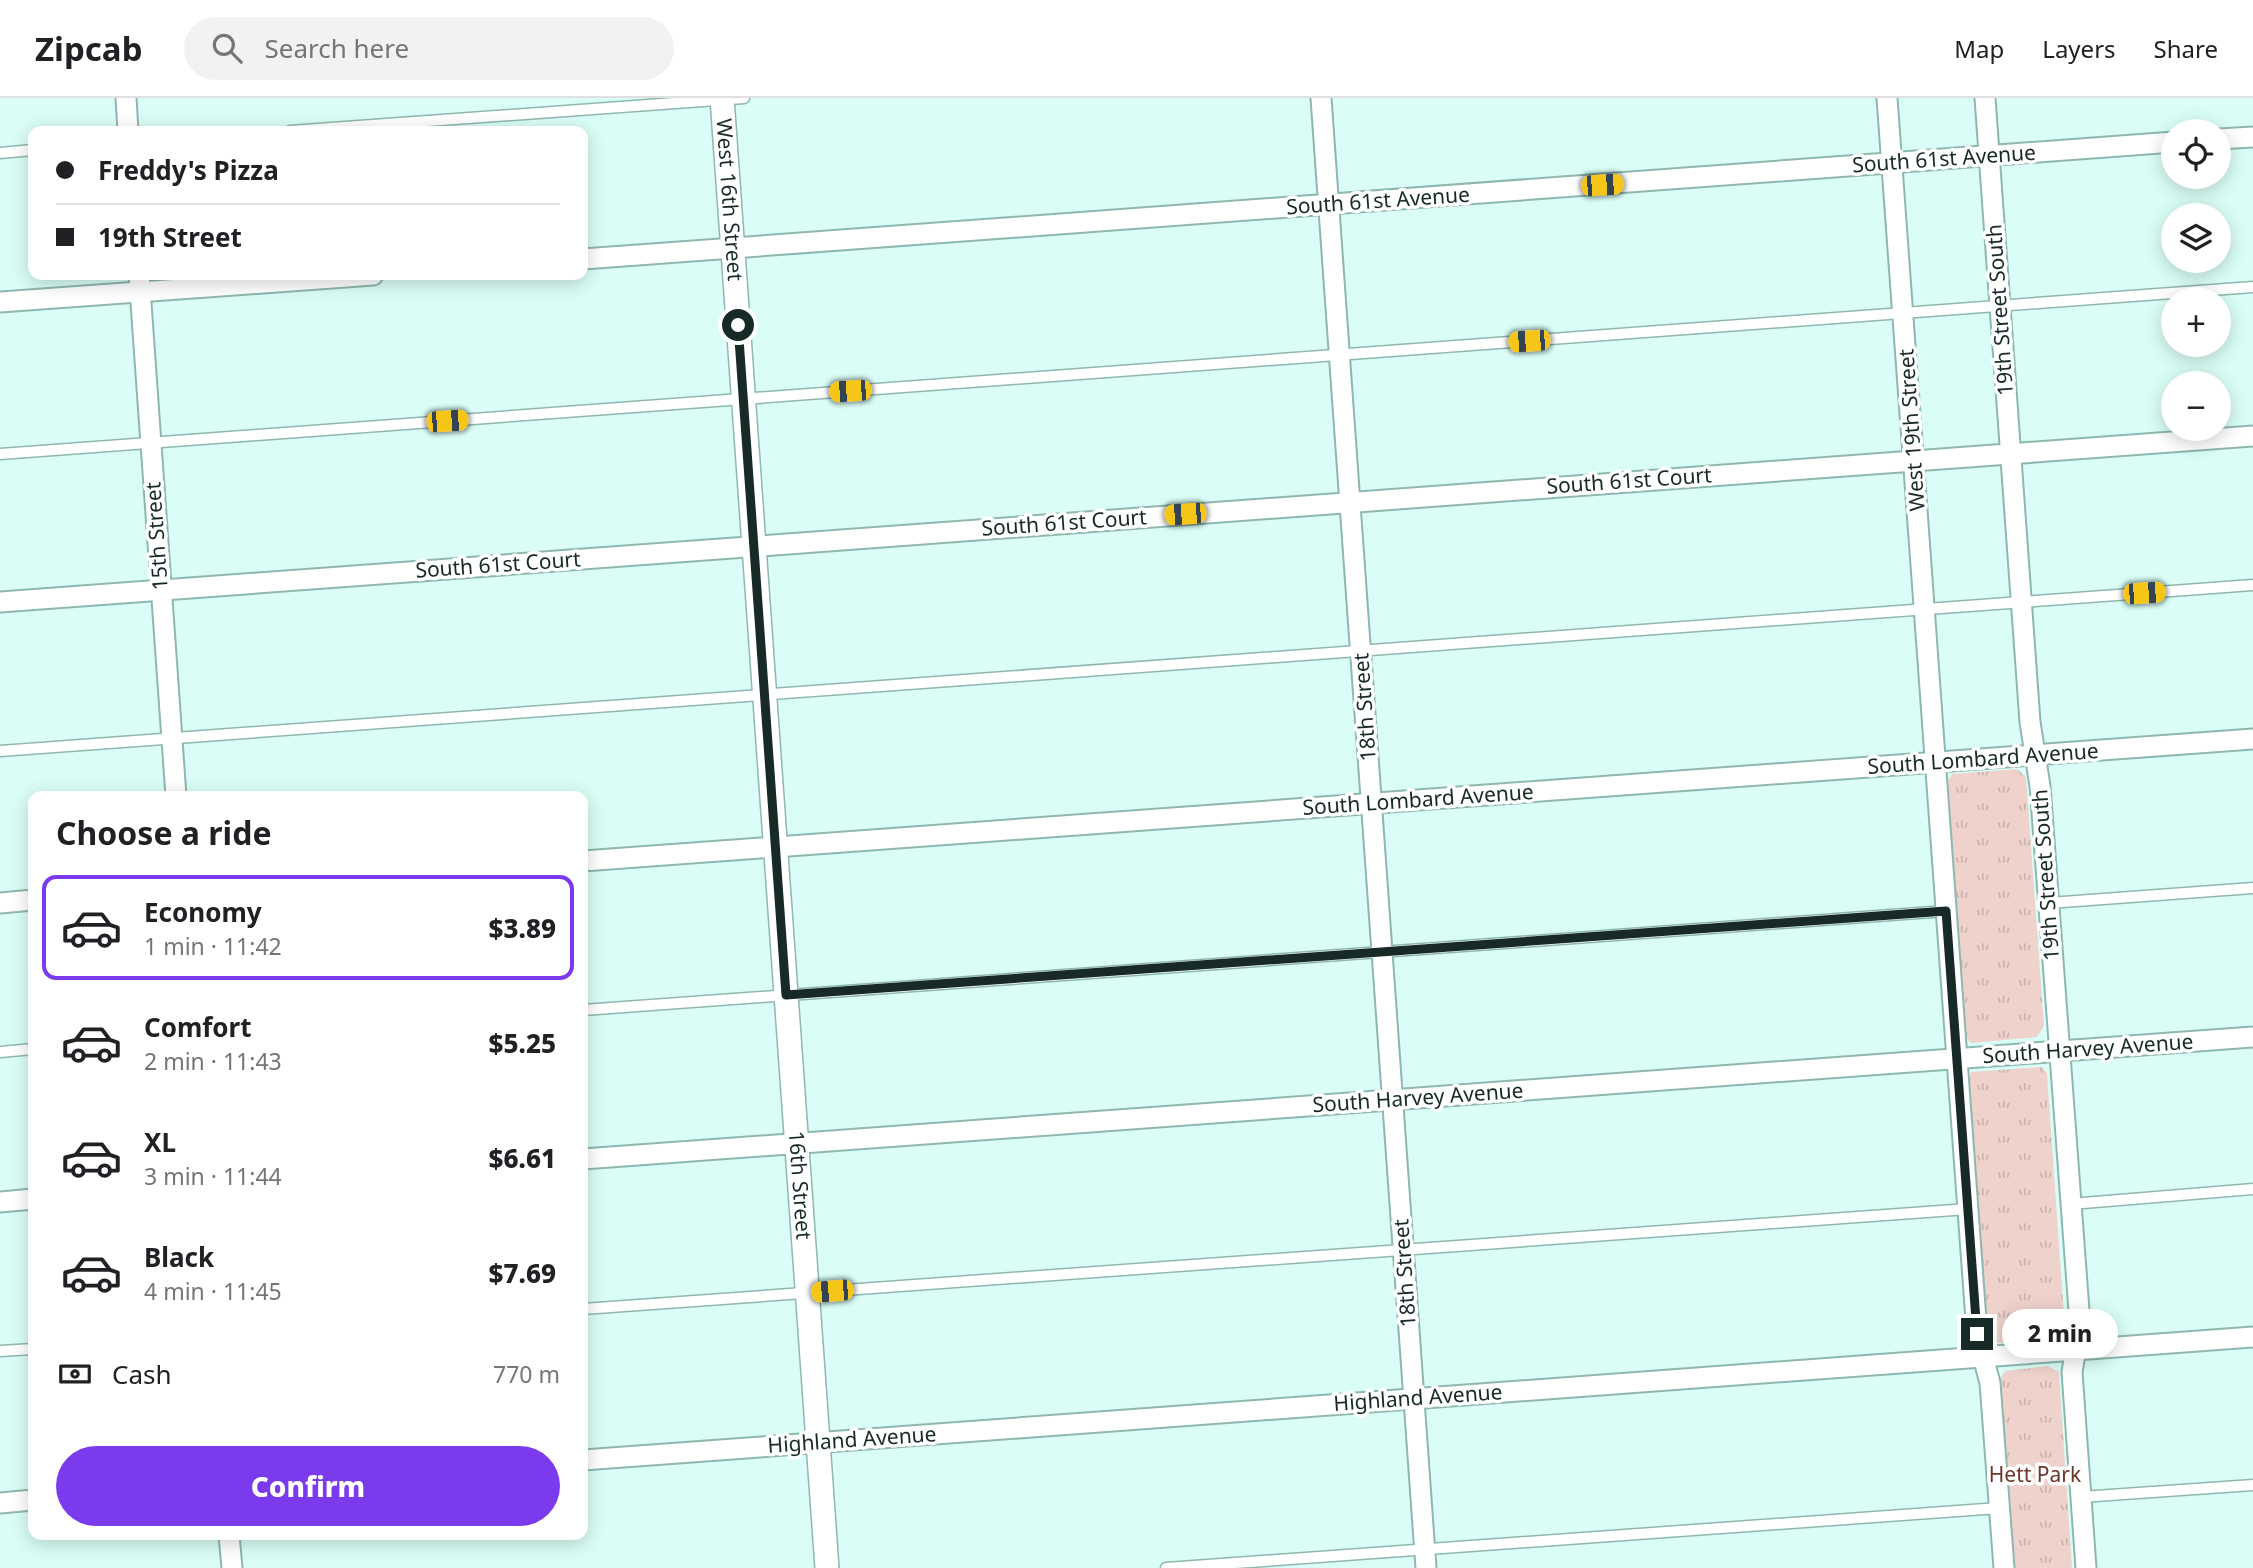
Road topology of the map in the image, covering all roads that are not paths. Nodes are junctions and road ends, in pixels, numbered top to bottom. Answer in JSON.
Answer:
{"nodes":[{"id":1,"x":126,"y":98,"type":"edge"},
{"id":2,"x":1321,"y":98,"type":"edge"},
{"id":3,"x":1887,"y":98,"type":"edge"},
{"id":4,"x":1984,"y":98,"type":"edge"},
{"id":5,"x":729,"y":99,"type":"edge"},
{"id":6,"x":128,"y":126,"type":"edge"},
{"id":7,"x":359,"y":126,"type":"edge"},
{"id":8,"x":2253,"y":137,"type":"edge"},
{"id":9,"x":2231,"y":138,"type":"edge"},
{"id":10,"x":2161,"y":143,"type":"edge"},
{"id":11,"x":28,"y":150,"type":"edge"},
{"id":12,"x":0,"y":153,"type":"edge"},
{"id":13,"x":1989,"y":156,"type":"junction"},
{"id":14,"x":1892,"y":163,"type":"junction"},
{"id":15,"x":1328,"y":205,"type":"junction"},
{"id":16,"x":733,"y":248,"type":"junction"},
{"id":17,"x":588,"y":259,"type":"edge"},
{"id":18,"x":227,"y":280,"type":"edge"},
{"id":19,"x":139,"y":283,"type":"edge"},
{"id":20,"x":2253,"y":287,"type":"edge"},
{"id":21,"x":0,"y":302,"type":"edge"},
{"id":22,"x":2000,"y":306,"type":"junction"},
{"id":23,"x":1905,"y":313,"type":"junction"},
{"id":24,"x":1339,"y":355,"type":"junction"},
{"id":25,"x":743,"y":399,"type":"junction"},
{"id":26,"x":2253,"y":436,"type":"edge"},
{"id":27,"x":151,"y":443,"type":"junction"},
{"id":28,"x":2010,"y":453,"type":"junction"},
{"id":29,"x":0,"y":454,"type":"edge"},
{"id":30,"x":1914,"y":460,"type":"junction"},
{"id":31,"x":1350,"y":502,"type":"junction"},
{"id":32,"x":754,"y":546,"type":"junction"},
{"id":33,"x":2253,"y":585,"type":"edge"},
{"id":34,"x":161,"y":590,"type":"junction"},
{"id":35,"x":0,"y":602,"type":"edge"},
{"id":36,"x":2021,"y":602,"type":"junction"},
{"id":37,"x":1924,"y":610,"type":"junction"},
{"id":38,"x":1361,"y":651,"type":"junction"},
{"id":39,"x":764,"y":695,"type":"junction"},
{"id":40,"x":172,"y":739,"type":"junction"},
{"id":41,"x":2253,"y":739,"type":"edge"},
{"id":42,"x":0,"y":751,"type":"edge"},
{"id":43,"x":2035,"y":755,"type":"junction"},
{"id":44,"x":1936,"y":762,"type":"junction"},
{"id":45,"x":176,"y":791,"type":"edge"},
{"id":46,"x":1371,"y":803,"type":"junction"},
{"id":47,"x":775,"y":847,"type":"junction"},
{"id":48,"x":588,"y":860,"type":"edge"},
{"id":49,"x":2253,"y":888,"type":"edge"},
{"id":50,"x":28,"y":900,"type":"edge"},
{"id":51,"x":0,"y":903,"type":"edge"},
{"id":52,"x":2049,"y":903,"type":"junction"},
{"id":53,"x":1946,"y":911,"type":"junction"},
{"id":54,"x":1382,"y":952,"type":"junction"},
{"id":55,"x":786,"y":995,"type":"junction"},
{"id":56,"x":588,"y":1010,"type":"edge"},
{"id":57,"x":2253,"y":1037,"type":"edge"},
{"id":58,"x":28,"y":1049,"type":"edge"},
{"id":59,"x":2059,"y":1051,"type":"junction"},
{"id":60,"x":0,"y":1052,"type":"edge"},
{"id":61,"x":1957,"y":1059,"type":"junction"},
{"id":62,"x":1393,"y":1100,"type":"junction"},
{"id":63,"x":796,"y":1144,"type":"junction"},
{"id":64,"x":588,"y":1159,"type":"edge"},
{"id":65,"x":2253,"y":1189,"type":"edge"},
{"id":66,"x":28,"y":1199,"type":"edge"},
{"id":67,"x":0,"y":1202,"type":"edge"},
{"id":68,"x":2071,"y":1204,"type":"junction"},
{"id":69,"x":1968,"y":1209,"type":"junction"},
{"id":70,"x":1403,"y":1250,"type":"junction"},
{"id":71,"x":807,"y":1293,"type":"junction"},
{"id":72,"x":588,"y":1309,"type":"edge"},
{"id":73,"x":2253,"y":1337,"type":"edge"},
{"id":74,"x":28,"y":1349,"type":"edge"},
{"id":75,"x":2078,"y":1350,"type":"junction"},
{"id":76,"x":0,"y":1351,"type":"edge"},
{"id":77,"x":1983,"y":1357,"type":"junction"},
{"id":78,"x":1414,"y":1399,"type":"junction"},
{"id":79,"x":818,"y":1442,"type":"junction"},
{"id":80,"x":588,"y":1460,"type":"edge"},
{"id":81,"x":2253,"y":1485,"type":"edge"},
{"id":82,"x":2081,"y":1497,"type":"junction"},
{"id":83,"x":28,"y":1500,"type":"edge"},
{"id":84,"x":0,"y":1503,"type":"edge"},
{"id":85,"x":1999,"y":1508,"type":"junction"},
{"id":86,"x":229,"y":1540,"type":"edge"},
{"id":87,"x":1426,"y":1558,"type":"edge"},
{"id":88,"x":232,"y":1568,"type":"edge"},
{"id":89,"x":827,"y":1568,"type":"edge"},
{"id":90,"x":1166,"y":1568,"type":"edge"},
{"id":91,"x":2004,"y":1568,"type":"edge"},
{"id":92,"x":2086,"y":1568,"type":"edge"}],
"edges":[{"from":1,"to":6,"type":"street"},
{"from":2,"to":15,"type":"street","name":"18th Street"},
{"from":3,"to":14,"type":"street","name":"West 19th Street"},
{"from":4,"to":13,"type":"street","name":"19th Street South"},
{"from":5,"to":7,"type":"lane"},
{"from":5,"to":16,"type":"street","name":"West 16th Street"},
{"from":8,"to":9,"type":"street"},
{"from":10,"to":13,"type":"street","name":"South 61st Avenue"},
{"from":11,"to":12,"type":"lane"},
{"from":13,"to":14,"type":"street","name":"South 61st Avenue"},
{"from":13,"to":22,"type":"street","name":"19th Street South"},
{"from":14,"to":15,"type":"street","name":"South 61st Avenue"},
{"from":14,"to":23,"type":"street","name":"West 19th Street"},
{"from":15,"to":16,"type":"street","name":"South 61st Avenue"},
{"from":15,"to":24,"type":"street","name":"18th Street"},
{"from":16,"to":17,"type":"street","name":"South 61st Avenue"},
{"from":16,"to":25,"type":"street","name":"West 16th Street"},
{"from":18,"to":19,"type":"street"},
{"from":19,"to":21,"type":"street"},
{"from":19,"to":27,"type":"street","name":"15th Street"},
{"from":20,"to":22,"type":"lane"},
{"from":22,"to":23,"type":"lane"},
{"from":22,"to":28,"type":"street","name":"19th Street South"},
{"from":23,"to":24,"type":"lane"},
{"from":23,"to":30,"type":"street","name":"West 19th Street"},
{"from":24,"to":25,"type":"lane"},
{"from":24,"to":31,"type":"street","name":"18th Street"},
{"from":25,"to":27,"type":"lane"},
{"from":25,"to":32,"type":"street","name":"West 16th Street"},
{"from":26,"to":28,"type":"street","name":"South 61st Court"},
{"from":27,"to":29,"type":"lane"},
{"from":27,"to":34,"type":"street","name":"15th Street"},
{"from":28,"to":30,"type":"street","name":"South 61st Court"},
{"from":28,"to":36,"type":"street","name":"19th Street South"},
{"from":30,"to":31,"type":"street","name":"South 61st Court"},
{"from":30,"to":37,"type":"street","name":"West 19th Street"},
{"from":31,"to":32,"type":"street","name":"South 61st Court"},
{"from":31,"to":38,"type":"street","name":"18th Street"},
{"from":32,"to":34,"type":"street","name":"South 61st Court"},
{"from":32,"to":39,"type":"street","name":"West 16th Street"},
{"from":33,"to":36,"type":"lane"},
{"from":34,"to":35,"type":"street","name":"South 61st Court"},
{"from":34,"to":40,"type":"street","name":"15th Street"},
{"from":36,"to":37,"type":"lane"},
{"from":36,"to":43,"type":"street","name":"19th Street South"},
{"from":37,"to":38,"type":"lane"},
{"from":37,"to":44,"type":"street","name":"West 19th Street"},
{"from":38,"to":39,"type":"lane"},
{"from":38,"to":46,"type":"street","name":"18th Street"},
{"from":39,"to":40,"type":"lane"},
{"from":39,"to":47,"type":"street","name":"West 16th Street"},
{"from":40,"to":42,"type":"lane"},
{"from":40,"to":45,"type":"street","name":"15th Street"},
{"from":41,"to":43,"type":"street","name":"South Lombard Avenue"},
{"from":43,"to":44,"type":"street","name":"South Lombard Avenue"},
{"from":43,"to":52,"type":"street","name":"19th Street South"},
{"from":44,"to":46,"type":"street","name":"South Lombard Avenue"},
{"from":44,"to":53,"type":"street","name":"West 19th Street"},
{"from":46,"to":47,"type":"street","name":"South Lombard Avenue"},
{"from":46,"to":54,"type":"street","name":"18th Street"},
{"from":47,"to":48,"type":"street","name":"South Lombard Avenue"},
{"from":47,"to":55,"type":"street","name":"16th Street"},
{"from":49,"to":52,"type":"lane"},
{"from":50,"to":51,"type":"street"},
{"from":52,"to":59,"type":"street","name":"19th Street South"},
{"from":53,"to":54,"type":"lane"},
{"from":53,"to":61,"type":"street","name":"West 19th Street"},
{"from":54,"to":55,"type":"lane"},
{"from":54,"to":62,"type":"street","name":"18th Street"},
{"from":55,"to":56,"type":"lane"},
{"from":55,"to":63,"type":"street","name":"16th Street"},
{"from":57,"to":59,"type":"street","name":"South Harvey Avenue"},
{"from":58,"to":60,"type":"lane"},
{"from":59,"to":61,"type":"street","name":"South Harvey Avenue"},
{"from":59,"to":68,"type":"street","name":"19th Street South"},
{"from":61,"to":62,"type":"street","name":"South Harvey Avenue"},
{"from":61,"to":69,"type":"street","name":"West 19th Street"},
{"from":62,"to":63,"type":"street","name":"South Harvey Avenue"},
{"from":62,"to":70,"type":"street","name":"18th Street"},
{"from":63,"to":64,"type":"street","name":"South Harvey Avenue"},
{"from":63,"to":71,"type":"street","name":"16th Street"},
{"from":65,"to":68,"type":"lane"},
{"from":66,"to":67,"type":"street"},
{"from":68,"to":75,"type":"street","name":"19th Street South"},
{"from":69,"to":70,"type":"lane"},
{"from":69,"to":77,"type":"street","name":"West 19th Street"},
{"from":70,"to":71,"type":"lane"},
{"from":70,"to":78,"type":"street","name":"18th Street"},
{"from":71,"to":72,"type":"lane"},
{"from":71,"to":79,"type":"street","name":"16th Street"},
{"from":73,"to":75,"type":"street","name":"Highland Avenue"},
{"from":74,"to":76,"type":"lane"},
{"from":75,"to":77,"type":"street","name":"Highland Avenue"},
{"from":75,"to":82,"type":"street","name":"19th Street South"},
{"from":77,"to":78,"type":"street","name":"Highland Avenue"},
{"from":77,"to":85,"type":"street","name":"West 19th Street"},
{"from":78,"to":79,"type":"street","name":"Highland Avenue"},
{"from":78,"to":87,"type":"street","name":"18th Street"},
{"from":79,"to":80,"type":"street","name":"Highland Avenue"},
{"from":79,"to":89,"type":"street","name":"16th Street"},
{"from":81,"to":82,"type":"lane"},
{"from":82,"to":92,"type":"street","name":"19th Street South"},
{"from":83,"to":84,"type":"street"},
{"from":85,"to":87,"type":"lane"},
{"from":85,"to":91,"type":"street","name":"West 19th Street"},
{"from":86,"to":88,"type":"street"},
{"from":87,"to":90,"type":"lane"}]}
